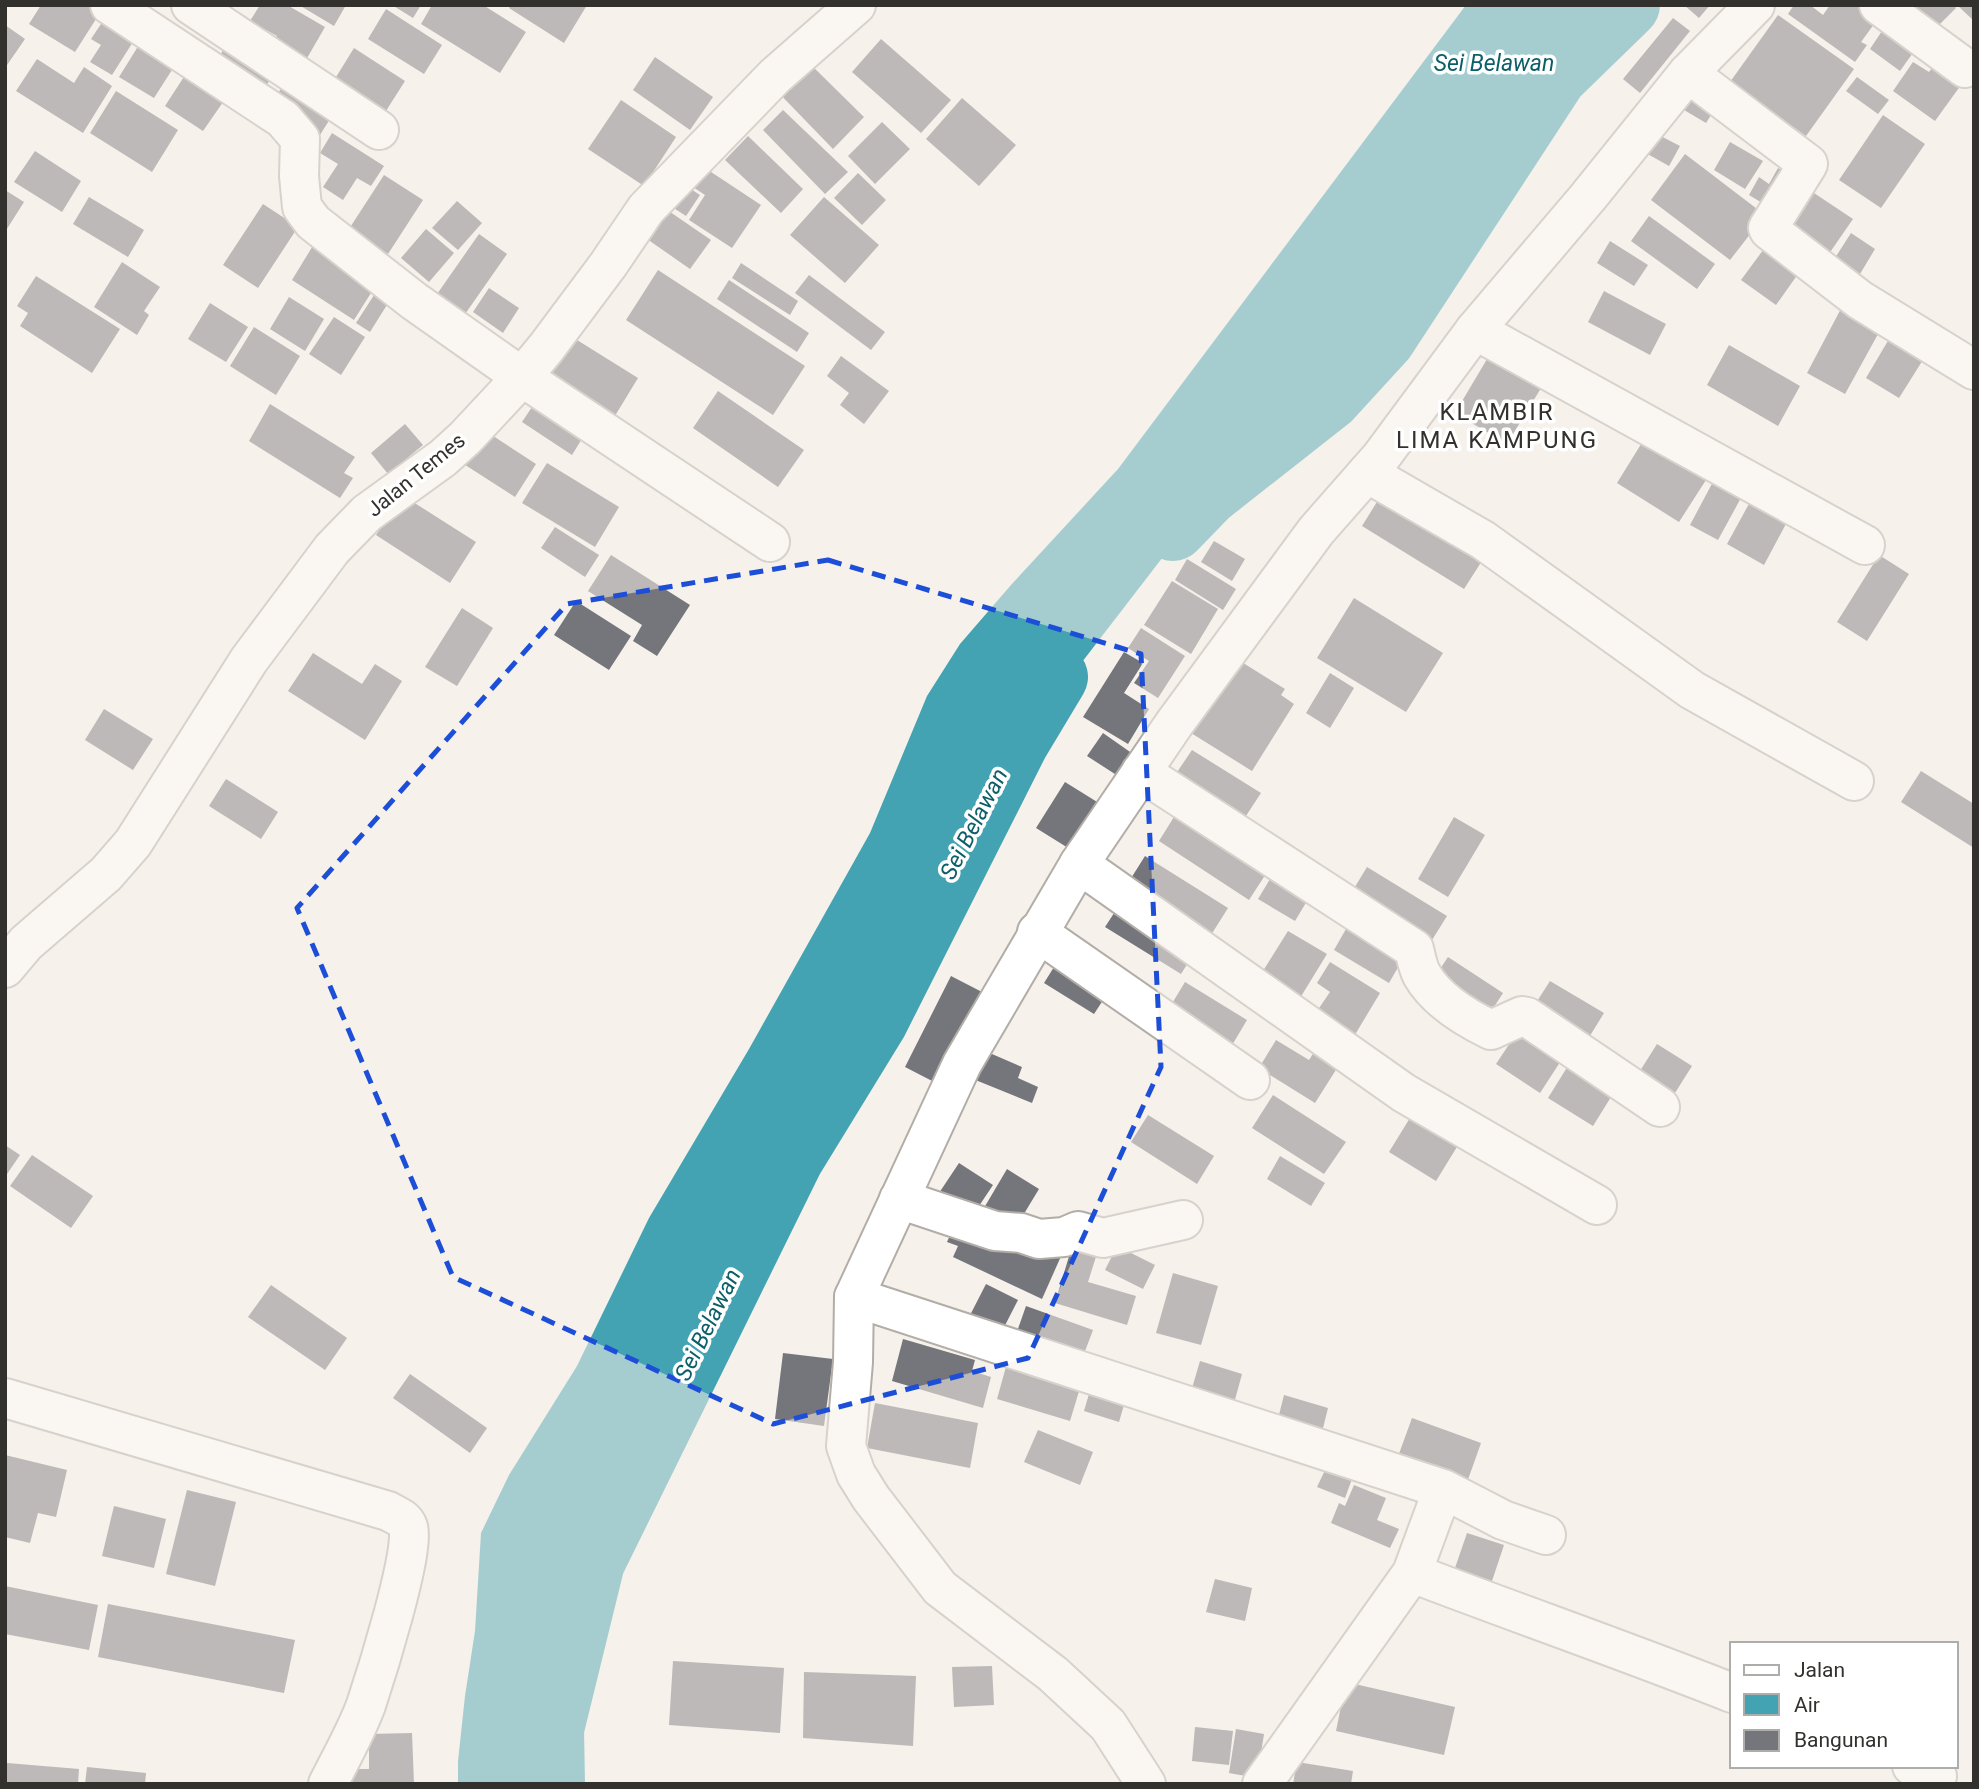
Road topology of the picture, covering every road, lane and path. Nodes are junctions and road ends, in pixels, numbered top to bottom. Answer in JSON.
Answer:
{"nodes":[{"id":1,"x":110,"y":5,"type":"edge"},
{"id":2,"x":191,"y":5,"type":"edge"},
{"id":3,"x":856,"y":5,"type":"edge"},
{"id":4,"x":1755,"y":5,"type":"edge"},
{"id":5,"x":1879,"y":5,"type":"edge"},
{"id":6,"x":1965,"y":68,"type":"dead end"},
{"id":7,"x":1688,"y":73,"type":"junction"},
{"id":8,"x":379,"y":130,"type":"dead end"},
{"id":9,"x":1475,"y":330,"type":"junction"},
{"id":10,"x":1974,"y":370,"type":"edge"},
{"id":11,"x":522,"y":377,"type":"junction"},
{"id":12,"x":1367,"y":473,"type":"junction"},
{"id":13,"x":770,"y":542,"type":"dead end"},
{"id":14,"x":1865,"y":545,"type":"dead end"},
{"id":15,"x":1141,"y":772,"type":"junction"},
{"id":16,"x":1854,"y":781,"type":"dead end"},
{"id":17,"x":1079,"y":864,"type":"junction"},
{"id":18,"x":1037,"y":932,"type":"junction"},
{"id":19,"x":5,"y":968,"type":"edge"},
{"id":20,"x":1250,"y":1080,"type":"dead end"},
{"id":21,"x":1660,"y":1107,"type":"dead end"},
{"id":22,"x":899,"y":1199,"type":"junction"},
{"id":23,"x":1597,"y":1205,"type":"dead end"},
{"id":24,"x":1183,"y":1220,"type":"dead end"},
{"id":25,"x":853,"y":1297,"type":"junction"},
{"id":26,"x":5,"y":1398,"type":"edge"},
{"id":27,"x":1443,"y":1489,"type":"junction"},
{"id":28,"x":1546,"y":1535,"type":"dead end"},
{"id":29,"x":1412,"y":1573,"type":"junction"},
{"id":30,"x":1730,"y":1692,"type":"edge"},
{"id":31,"x":328,"y":1784,"type":"edge"},
{"id":32,"x":1146,"y":1784,"type":"edge"},
{"id":33,"x":1262,"y":1784,"type":"edge"}],
"edges":[{"from":1,"to":11,"type":"street"},
{"from":2,"to":8,"type":"street"},
{"from":3,"to":11,"type":"street","name":"Jalan Temes"},
{"from":4,"to":7,"type":"street"},
{"from":5,"to":6,"type":"street"},
{"from":7,"to":9,"type":"street"},
{"from":7,"to":10,"type":"street"},
{"from":9,"to":12,"type":"street"},
{"from":9,"to":14,"type":"street"},
{"from":11,"to":13,"type":"street"},
{"from":11,"to":19,"type":"street","name":"Jalan Temes"},
{"from":12,"to":15,"type":"street"},
{"from":12,"to":16,"type":"street"},
{"from":15,"to":17,"type":"street"},
{"from":15,"to":21,"type":"street"},
{"from":17,"to":18,"type":"street"},
{"from":17,"to":23,"type":"street"},
{"from":18,"to":20,"type":"street"},
{"from":18,"to":22,"type":"street"},
{"from":22,"to":24,"type":"street"},
{"from":22,"to":25,"type":"street"},
{"from":25,"to":27,"type":"street"},
{"from":25,"to":32,"type":"street"},
{"from":26,"to":31,"type":"street"},
{"from":27,"to":28,"type":"street"},
{"from":27,"to":29,"type":"street"},
{"from":29,"to":30,"type":"street"},
{"from":29,"to":33,"type":"street"}]}
